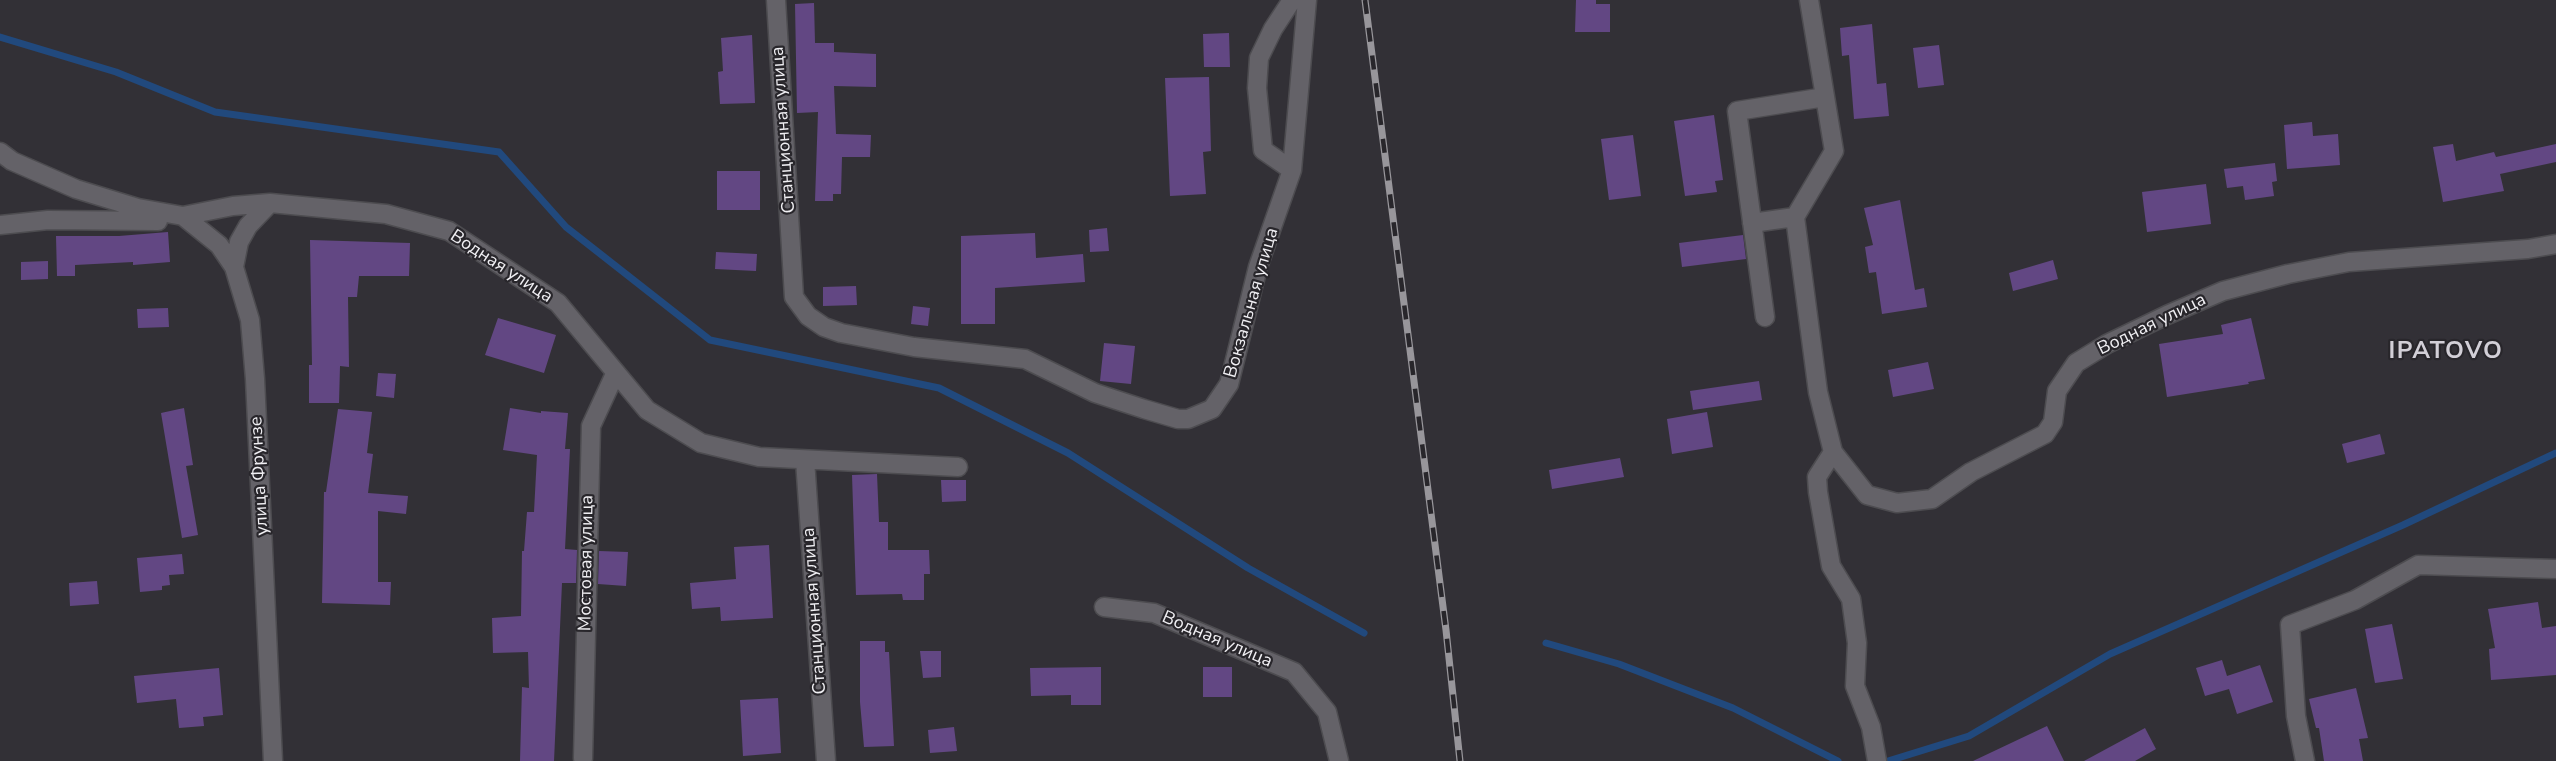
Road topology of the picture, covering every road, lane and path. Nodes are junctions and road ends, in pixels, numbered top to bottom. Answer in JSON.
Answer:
{"nodes":[{"id":1,"x":776,"y":0,"type":"edge"},
{"id":2,"x":1292,"y":0,"type":"edge"},
{"id":3,"x":1306,"y":0,"type":"edge"},
{"id":4,"x":1809,"y":0,"type":"edge"},
{"id":5,"x":1825,"y":97,"type":"junction"},
{"id":6,"x":0,"y":152,"type":"edge"},
{"id":7,"x":1292,"y":170,"type":"junction"},
{"id":8,"x":270,"y":203,"type":"junction"},
{"id":9,"x":183,"y":216,"type":"junction"},
{"id":10,"x":1795,"y":217,"type":"junction"},
{"id":11,"x":1752,"y":223,"type":"junction"},
{"id":12,"x":0,"y":225,"type":"edge"},
{"id":13,"x":198,"y":227,"type":"junction"},
{"id":14,"x":2556,"y":244,"type":"edge"},
{"id":15,"x":234,"y":267,"type":"junction"},
{"id":16,"x":794,"y":297,"type":"joint"},
{"id":17,"x":1765,"y":317,"type":"dead end"},
{"id":18,"x":615,"y":374,"type":"junction"},
{"id":19,"x":1833,"y":452,"type":"junction"},
{"id":20,"x":805,"y":460,"type":"junction"},
{"id":21,"x":958,"y":467,"type":"dead end"},
{"id":22,"x":2556,"y":569,"type":"edge"},
{"id":23,"x":1104,"y":607,"type":"dead end"},
{"id":24,"x":1877,"y":757,"type":"edge"},
{"id":25,"x":583,"y":758,"type":"dead end"},
{"id":26,"x":273,"y":761,"type":"edge"},
{"id":27,"x":826,"y":761,"type":"edge"},
{"id":28,"x":1339,"y":761,"type":"edge"},
{"id":29,"x":2305,"y":761,"type":"edge"}],
"edges":[{"from":1,"to":16,"type":"street","name":"Станционная улица"},
{"from":2,"to":7,"type":"street"},
{"from":3,"to":7,"type":"street","name":"Вокзальная улица"},
{"from":4,"to":5,"type":"street"},
{"from":5,"to":10,"type":"street"},
{"from":5,"to":11,"type":"street"},
{"from":6,"to":9,"type":"street","name":"Водная улица"},
{"from":7,"to":16,"type":"street","name":"Вокзальная улица"},
{"from":8,"to":9,"type":"street","name":"Водная улица"},
{"from":8,"to":15,"type":"street"},
{"from":8,"to":18,"type":"street","name":"Водная улица"},
{"from":9,"to":13,"type":"street","name":"улица Фрунзе"},
{"from":10,"to":11,"type":"street"},
{"from":10,"to":19,"type":"street"},
{"from":11,"to":17,"type":"street"},
{"from":12,"to":13,"type":"street"},
{"from":13,"to":15,"type":"street","name":"улица Фрунзе"},
{"from":14,"to":19,"type":"street","name":"Водная улица"},
{"from":15,"to":26,"type":"street","name":"улица Фрунзе"},
{"from":18,"to":20,"type":"street","name":"Водная улица"},
{"from":18,"to":25,"type":"street","name":"Мостовая улица"},
{"from":19,"to":24,"type":"street"},
{"from":20,"to":21,"type":"street","name":"Водная улица"},
{"from":20,"to":27,"type":"street","name":"Станционная улица"},
{"from":22,"to":29,"type":"street"},
{"from":23,"to":28,"type":"street","name":"Водная улица"}]}
